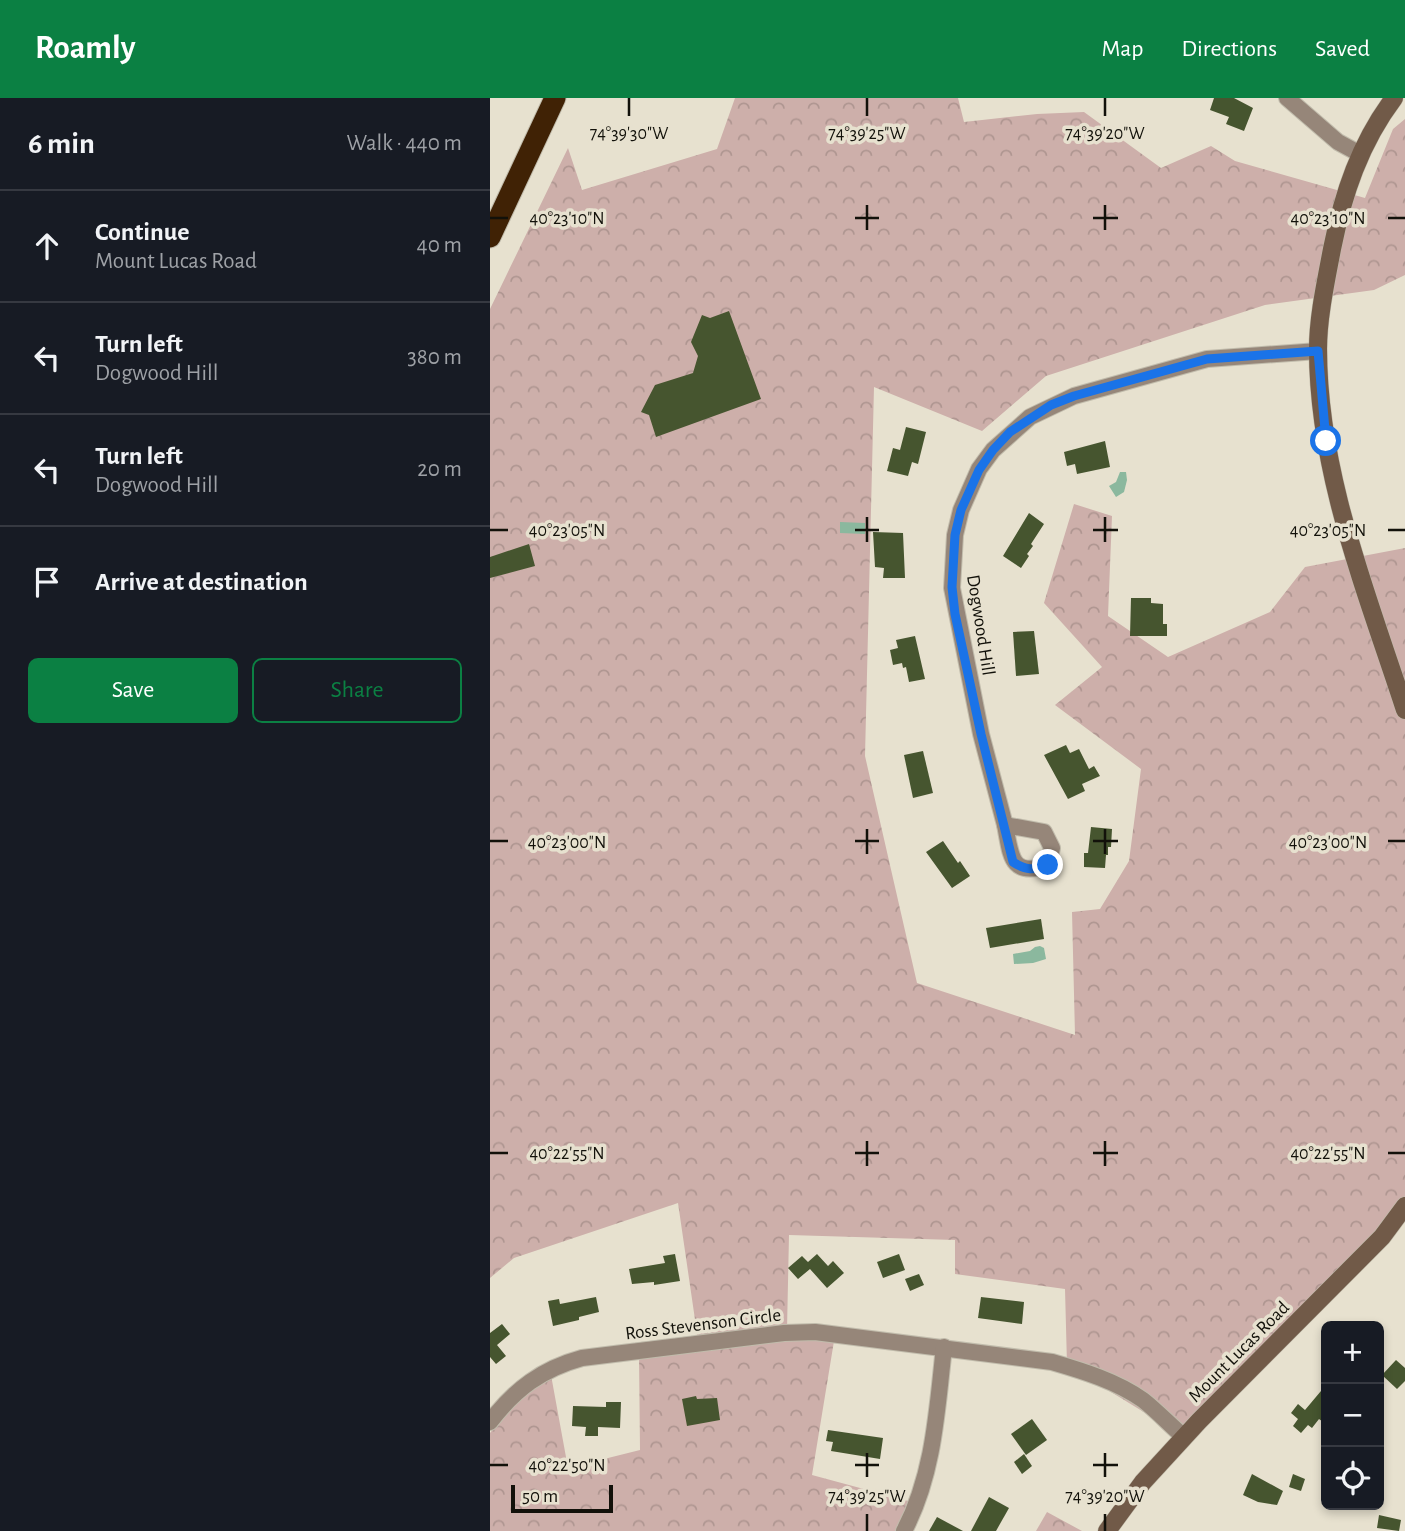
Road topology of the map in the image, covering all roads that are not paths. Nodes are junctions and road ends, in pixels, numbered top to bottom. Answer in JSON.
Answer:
{"nodes":[{"id":1,"x":555,"y":98,"type":"edge"},
{"id":2,"x":1287,"y":98,"type":"edge"},
{"id":3,"x":1394,"y":98,"type":"edge"},
{"id":4,"x":1360,"y":154,"type":"junction"},
{"id":5,"x":490,"y":237,"type":"edge"},
{"id":6,"x":1318,"y":351,"type":"junction"},
{"id":7,"x":1405,"y":710,"type":"edge"},
{"id":8,"x":1005,"y":825,"type":"dead end"},
{"id":9,"x":1405,"y":1206,"type":"edge"},
{"id":10,"x":944,"y":1347,"type":"junction"},
{"id":11,"x":490,"y":1422,"type":"edge"},
{"id":12,"x":1184,"y":1437,"type":"junction"},
{"id":13,"x":905,"y":1531,"type":"edge"},
{"id":14,"x":1107,"y":1531,"type":"edge"}],
"edges":[{"from":1,"to":5,"type":"highway"},
{"from":2,"to":4,"type":"street"},
{"from":3,"to":4,"type":"street"},
{"from":4,"to":6,"type":"street"},
{"from":6,"to":7,"type":"street"},
{"from":6,"to":8,"type":"street","name":"Dogwood Hill"},
{"from":9,"to":12,"type":"street","name":"Mount Lucas Road"},
{"from":10,"to":11,"type":"street","name":"Ross Stevenson Circle"},
{"from":10,"to":12,"type":"street","name":"Ross Stevenson Circle"},
{"from":10,"to":13,"type":"street"},
{"from":12,"to":14,"type":"street","name":"Mount Lucas Road"}]}
